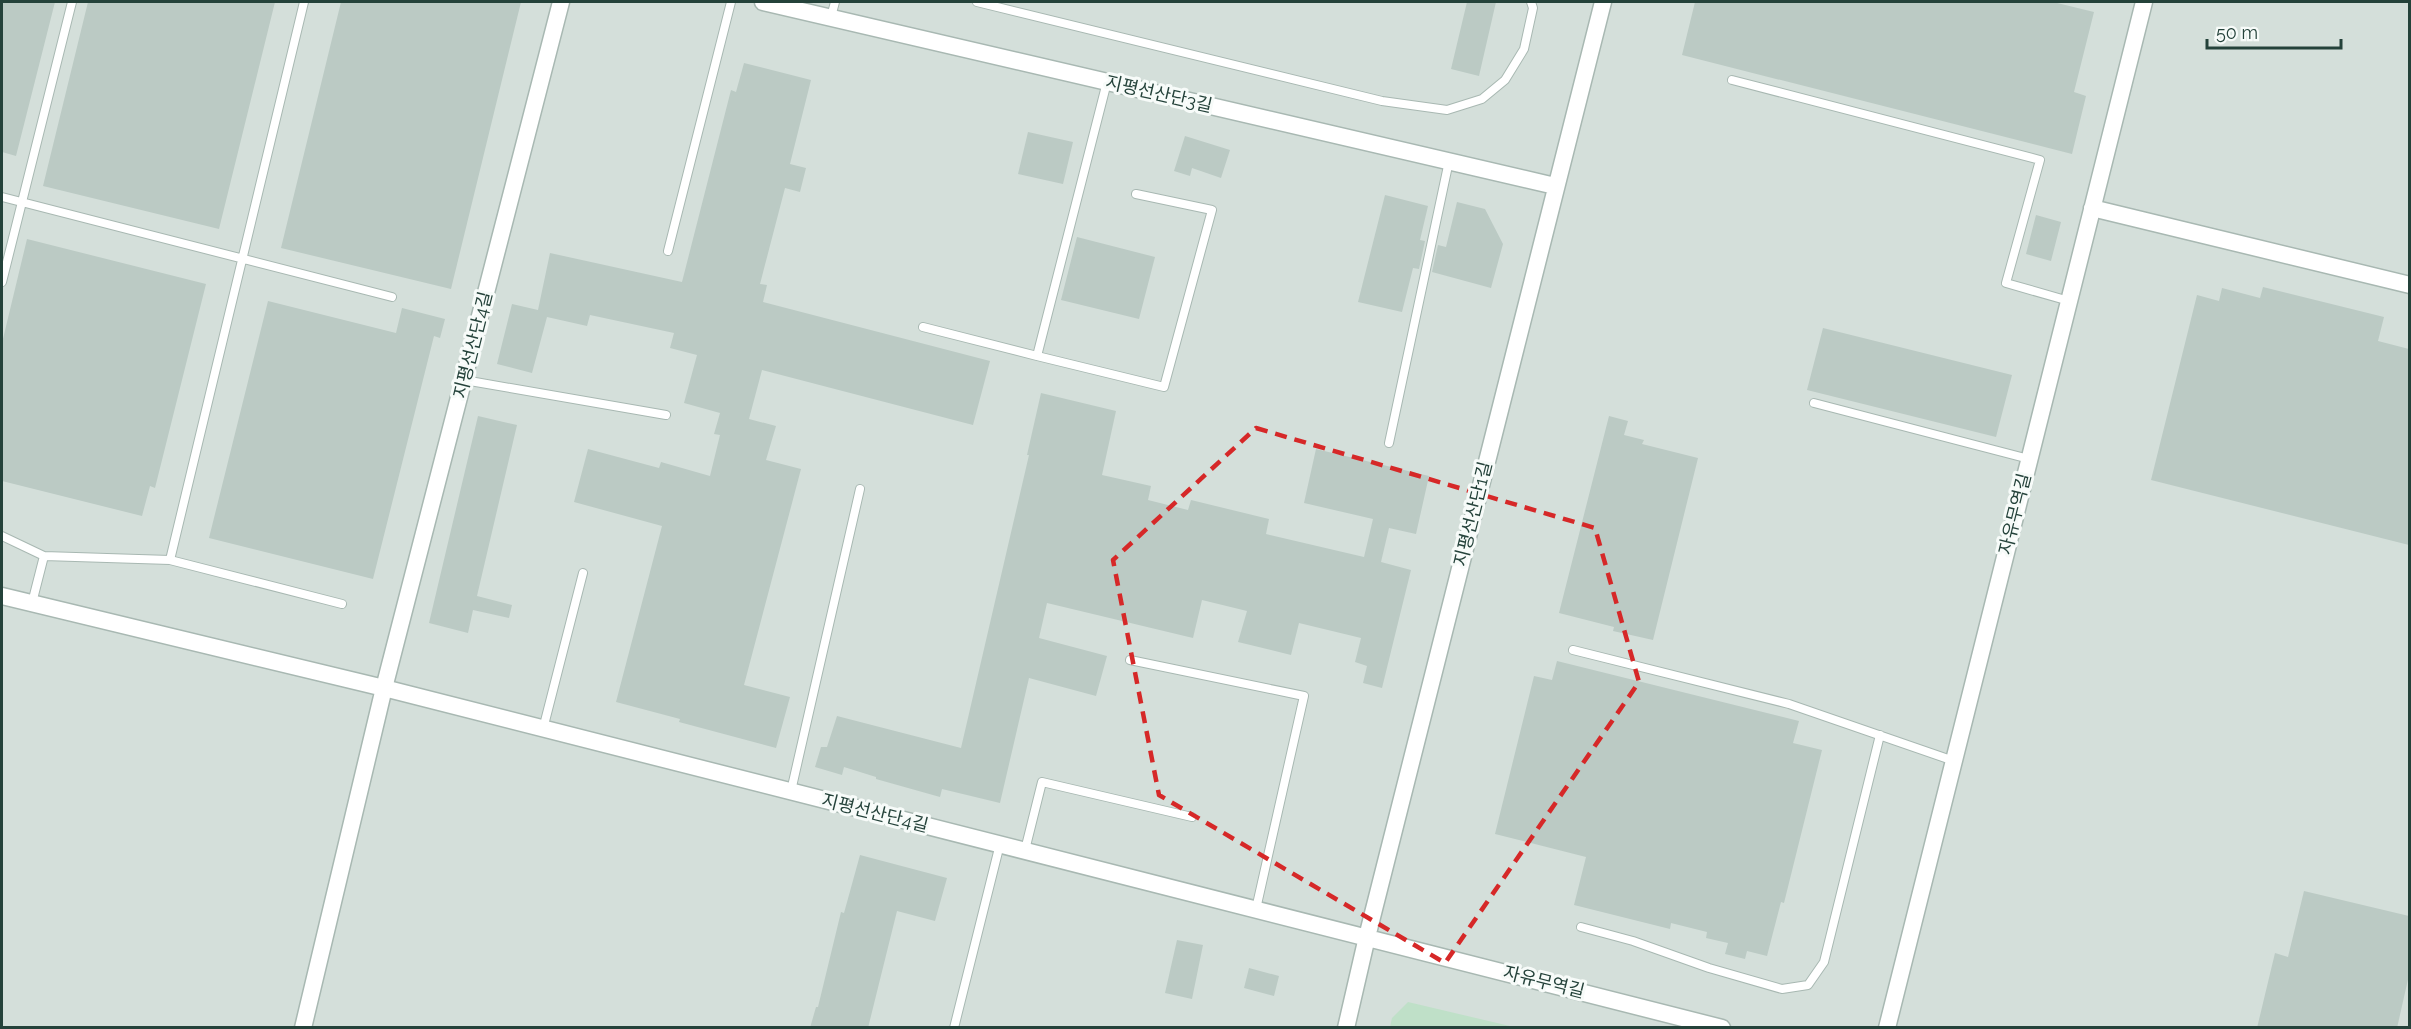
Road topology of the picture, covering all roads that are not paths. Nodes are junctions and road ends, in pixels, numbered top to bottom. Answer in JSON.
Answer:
{"nodes":[{"id":1,"x":72,"y":2,"type":"edge"},
{"id":2,"x":304,"y":2,"type":"edge"},
{"id":3,"x":561,"y":2,"type":"edge"},
{"id":4,"x":731,"y":2,"type":"edge"},
{"id":5,"x":763,"y":2,"type":"edge"},
{"id":6,"x":977,"y":2,"type":"edge"},
{"id":7,"x":1531,"y":2,"type":"edge"},
{"id":8,"x":1603,"y":2,"type":"edge"},
{"id":9,"x":2144,"y":2,"type":"edge"},
{"id":10,"x":833,"y":9,"type":"edge"},
{"id":11,"x":1732,"y":80,"type":"dead end"},
{"id":12,"x":1107,"y":82,"type":"junction"},
{"id":13,"x":1449,"y":162,"type":"junction"},
{"id":14,"x":1555,"y":186,"type":"junction"},
{"id":15,"x":1136,"y":194,"type":"dead end"},
{"id":16,"x":2,"y":197,"type":"edge"},
{"id":17,"x":21,"y":202,"type":"junction"},
{"id":18,"x":2092,"y":208,"type":"junction"},
{"id":19,"x":668,"y":251,"type":"dead end"},
{"id":20,"x":241,"y":257,"type":"junction"},
{"id":21,"x":2,"y":282,"type":"edge"},
{"id":22,"x":2409,"y":285,"type":"edge"},
{"id":23,"x":392,"y":297,"type":"dead end"},
{"id":24,"x":2069,"y":301,"type":"junction"},
{"id":25,"x":923,"y":327,"type":"dead end"},
{"id":26,"x":1037,"y":356,"type":"junction"},
{"id":27,"x":464,"y":381,"type":"junction"},
{"id":28,"x":1814,"y":402,"type":"dead end"},
{"id":29,"x":666,"y":415,"type":"dead end"},
{"id":30,"x":1389,"y":443,"type":"dead end"},
{"id":31,"x":2029,"y":459,"type":"junction"},
{"id":32,"x":860,"y":489,"type":"dead end"},
{"id":33,"x":2,"y":536,"type":"edge"},
{"id":34,"x":44,"y":556,"type":"junction"},
{"id":35,"x":170,"y":560,"type":"junction"},
{"id":36,"x":584,"y":573,"type":"dead end"},
{"id":37,"x":2,"y":596,"type":"edge"},
{"id":38,"x":32,"y":603,"type":"junction"},
{"id":39,"x":342,"y":604,"type":"dead end"},
{"id":40,"x":1573,"y":650,"type":"dead end"},
{"id":41,"x":1130,"y":660,"type":"dead end"},
{"id":42,"x":384,"y":688,"type":"junction"},
{"id":43,"x":543,"y":729,"type":"junction"},
{"id":44,"x":1880,"y":735,"type":"junction"},
{"id":45,"x":1954,"y":761,"type":"junction"},
{"id":46,"x":791,"y":791,"type":"junction"},
{"id":47,"x":1192,"y":817,"type":"dead end"},
{"id":48,"x":999,"y":844,"type":"junction"},
{"id":49,"x":1025,"y":850,"type":"junction"},
{"id":50,"x":1256,"y":909,"type":"junction"},
{"id":51,"x":1581,"y":927,"type":"dead end"},
{"id":52,"x":1367,"y":937,"type":"junction"},
{"id":53,"x":303,"y":1028,"type":"edge"},
{"id":54,"x":954,"y":1028,"type":"edge"},
{"id":55,"x":1346,"y":1028,"type":"edge"},
{"id":56,"x":1722,"y":1028,"type":"edge"},
{"id":57,"x":1887,"y":1028,"type":"edge"}],
"edges":[{"from":1,"to":17,"type":"lane"},
{"from":2,"to":20,"type":"lane"},
{"from":3,"to":27,"type":"street","name":"지평선산단4길"},
{"from":4,"to":19,"type":"lane"},
{"from":5,"to":10,"type":"street","name":"지평선산단3길"},
{"from":6,"to":7,"type":"lane"},
{"from":8,"to":14,"type":"street","name":"지평선산단1길"},
{"from":9,"to":18,"type":"street","name":"자유무역길"},
{"from":10,"to":12,"type":"street","name":"지평선산단3길"},
{"from":11,"to":24,"type":"lane"},
{"from":12,"to":13,"type":"street","name":"지평선산단3길"},
{"from":12,"to":26,"type":"lane"},
{"from":13,"to":14,"type":"street","name":"지평선산단3길"},
{"from":13,"to":30,"type":"lane"},
{"from":14,"to":52,"type":"street","name":"지평선산단1길"},
{"from":15,"to":26,"type":"lane"},
{"from":16,"to":17,"type":"lane"},
{"from":17,"to":20,"type":"lane"},
{"from":17,"to":21,"type":"lane"},
{"from":18,"to":22,"type":"street"},
{"from":18,"to":24,"type":"street","name":"자유무역길"},
{"from":20,"to":23,"type":"lane"},
{"from":20,"to":35,"type":"lane"},
{"from":24,"to":31,"type":"street","name":"자유무역길"},
{"from":25,"to":26,"type":"lane"},
{"from":27,"to":29,"type":"lane"},
{"from":27,"to":42,"type":"street","name":"지평선산단4길"},
{"from":28,"to":31,"type":"lane"},
{"from":31,"to":45,"type":"street","name":"자유무역길"},
{"from":32,"to":46,"type":"lane"},
{"from":33,"to":34,"type":"lane"},
{"from":34,"to":35,"type":"lane"},
{"from":34,"to":38,"type":"lane"},
{"from":35,"to":39,"type":"lane"},
{"from":36,"to":43,"type":"lane"},
{"from":37,"to":38,"type":"street","name":"지평선산단4길"},
{"from":38,"to":42,"type":"street","name":"지평선산단4길"},
{"from":40,"to":44,"type":"lane"},
{"from":41,"to":50,"type":"lane"},
{"from":42,"to":43,"type":"street","name":"지평선산단4길"},
{"from":42,"to":53,"type":"street"},
{"from":43,"to":46,"type":"street","name":"지평선산단4길"},
{"from":44,"to":45,"type":"lane"},
{"from":44,"to":51,"type":"lane"},
{"from":45,"to":57,"type":"street","name":"자유무역길"},
{"from":46,"to":48,"type":"street","name":"지평선산단4길"},
{"from":47,"to":49,"type":"lane"},
{"from":48,"to":49,"type":"street","name":"지평선산단4길"},
{"from":48,"to":54,"type":"lane"},
{"from":49,"to":50,"type":"street","name":"지평선산단4길"},
{"from":50,"to":52,"type":"street","name":"지평선산단4길"},
{"from":52,"to":55,"type":"street","name":"지평선산단1길"},
{"from":52,"to":56,"type":"street","name":"자유무역길"}]}
